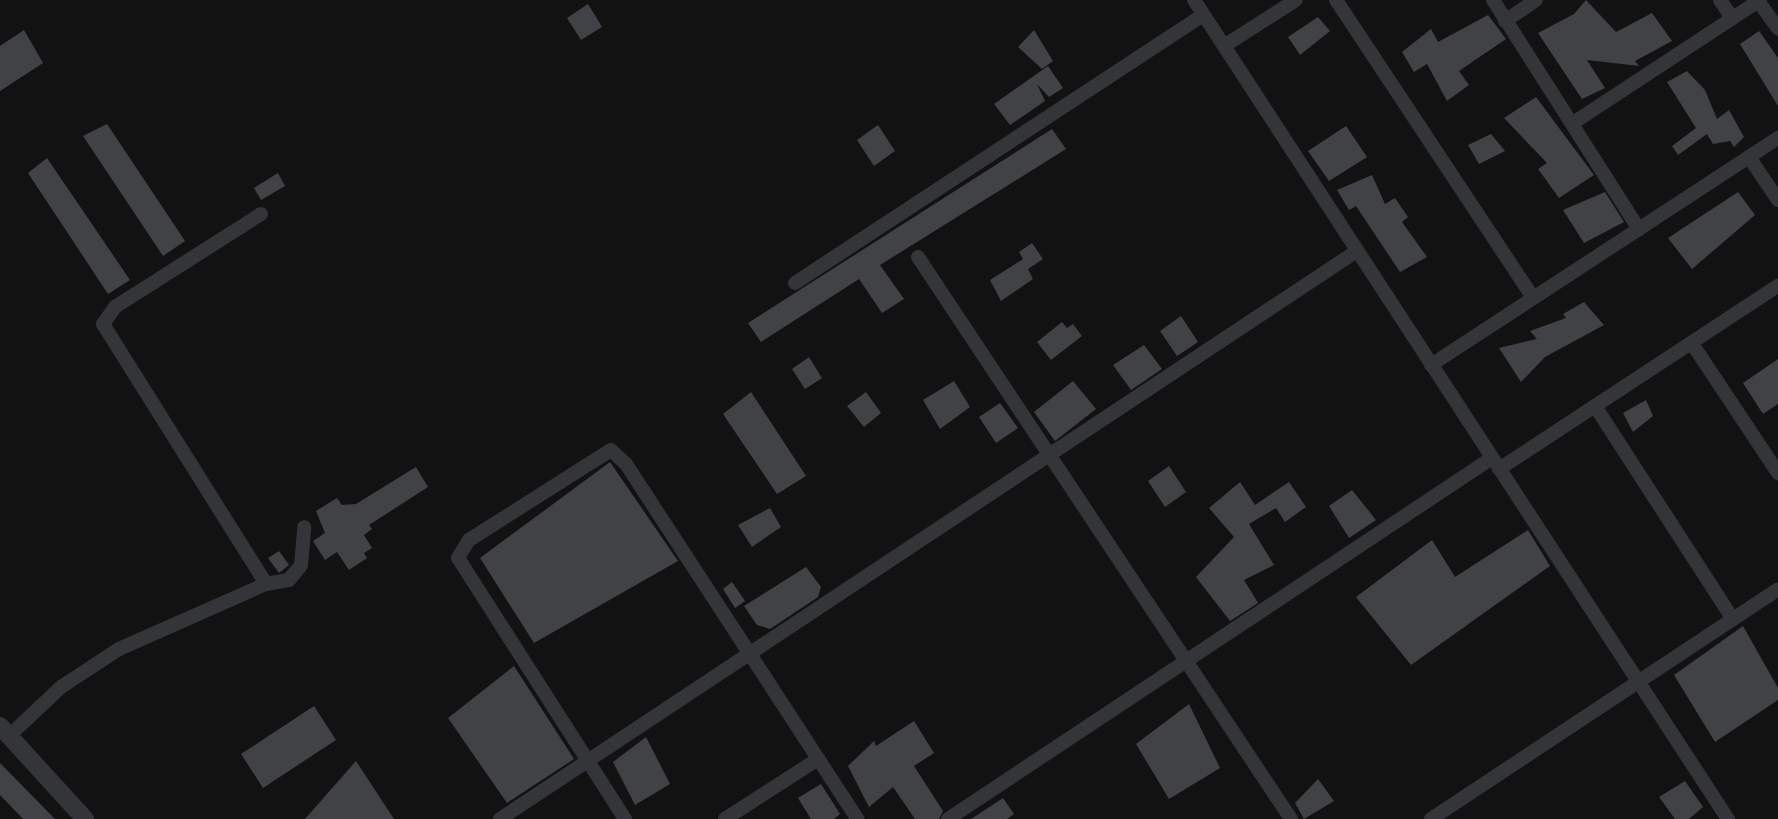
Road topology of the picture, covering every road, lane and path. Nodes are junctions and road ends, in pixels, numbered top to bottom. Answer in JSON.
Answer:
{"nodes":[{"id":1,"x":1194,"y":0,"type":"edge"},
{"id":2,"x":1296,"y":0,"type":"edge"},
{"id":3,"x":1336,"y":0,"type":"edge"},
{"id":4,"x":1492,"y":0,"type":"edge"},
{"id":5,"x":1536,"y":0,"type":"edge"},
{"id":6,"x":1720,"y":0,"type":"edge"},
{"id":7,"x":1759,"y":1,"type":"edge"},
{"id":8,"x":1203,"y":15,"type":"junction"},
{"id":9,"x":1732,"y":18,"type":"junction"},
{"id":10,"x":1505,"y":21,"type":"junction"},
{"id":11,"x":1778,"y":29,"type":"edge"},
{"id":12,"x":1224,"y":46,"type":"junction"},
{"id":13,"x":1573,"y":123,"type":"junction"},
{"id":14,"x":1778,"y":138,"type":"edge"},
{"id":15,"x":1749,"y":157,"type":"junction"},
{"id":16,"x":1778,"y":200,"type":"edge"},
{"id":17,"x":261,"y":214,"type":"dead end"},
{"id":18,"x":1639,"y":229,"type":"junction"},
{"id":19,"x":1358,"y":251,"type":"junction"},
{"id":20,"x":918,"y":257,"type":"dead end"},
{"id":21,"x":795,"y":283,"type":"dead end"},
{"id":22,"x":1778,"y":286,"type":"edge"},
{"id":23,"x":1533,"y":298,"type":"junction"},
{"id":24,"x":1693,"y":345,"type":"junction"},
{"id":25,"x":1431,"y":365,"type":"junction"},
{"id":26,"x":1594,"y":406,"type":"junction"},
{"id":27,"x":1049,"y":454,"type":"junction"},
{"id":28,"x":1495,"y":463,"type":"junction"},
{"id":29,"x":1778,"y":473,"type":"edge"},
{"id":30,"x":304,"y":527,"type":"dead end"},
{"id":31,"x":266,"y":584,"type":"junction"},
{"id":32,"x":1778,"y":589,"type":"edge"},
{"id":33,"x":1733,"y":619,"type":"junction"},
{"id":34,"x":749,"y":655,"type":"junction"},
{"id":35,"x":1185,"y":662,"type":"junction"},
{"id":36,"x":1641,"y":683,"type":"junction"},
{"id":37,"x":5,"y":731,"type":"edge"},
{"id":38,"x":818,"y":759,"type":"junction"},
{"id":39,"x":586,"y":762,"type":"junction"},
{"id":40,"x":86,"y":819,"type":"edge"},
{"id":41,"x":500,"y":819,"type":"edge"},
{"id":42,"x":625,"y":819,"type":"edge"},
{"id":43,"x":725,"y":819,"type":"edge"},
{"id":44,"x":857,"y":819,"type":"edge"},
{"id":45,"x":948,"y":819,"type":"edge"},
{"id":46,"x":1291,"y":819,"type":"edge"},
{"id":47,"x":1431,"y":819,"type":"edge"},
{"id":48,"x":1728,"y":819,"type":"edge"}],
"edges":[{"from":1,"to":8,"type":"street"},
{"from":2,"to":12,"type":"street"},
{"from":3,"to":23,"type":"street"},
{"from":4,"to":10,"type":"street"},
{"from":5,"to":10,"type":"street"},
{"from":6,"to":9,"type":"street"},
{"from":7,"to":9,"type":"street"},
{"from":7,"to":11,"type":"street"},
{"from":8,"to":12,"type":"street"},
{"from":8,"to":21,"type":"street"},
{"from":9,"to":13,"type":"street"},
{"from":10,"to":13,"type":"street"},
{"from":12,"to":19,"type":"street"},
{"from":13,"to":18,"type":"street"},
{"from":14,"to":15,"type":"street"},
{"from":15,"to":16,"type":"street"},
{"from":15,"to":18,"type":"street"},
{"from":17,"to":31,"type":"street"},
{"from":18,"to":23,"type":"street"},
{"from":19,"to":25,"type":"street"},
{"from":19,"to":27,"type":"street"},
{"from":20,"to":27,"type":"street"},
{"from":22,"to":24,"type":"street"},
{"from":23,"to":25,"type":"street"},
{"from":24,"to":26,"type":"street"},
{"from":24,"to":29,"type":"street"},
{"from":25,"to":28,"type":"street"},
{"from":26,"to":28,"type":"street"},
{"from":26,"to":33,"type":"street"},
{"from":27,"to":34,"type":"street"},
{"from":27,"to":35,"type":"street"},
{"from":28,"to":35,"type":"street"},
{"from":28,"to":36,"type":"street"},
{"from":30,"to":31,"type":"street"},
{"from":31,"to":37,"type":"street"},
{"from":32,"to":33,"type":"street"},
{"from":33,"to":36,"type":"street"},
{"from":34,"to":38,"type":"street"},
{"from":34,"to":39,"type":"street"},
{"from":34,"to":39,"type":"street"},
{"from":35,"to":45,"type":"street"},
{"from":35,"to":46,"type":"street"},
{"from":36,"to":47,"type":"street"},
{"from":36,"to":48,"type":"street"},
{"from":37,"to":40,"type":"street"},
{"from":38,"to":43,"type":"street"},
{"from":38,"to":44,"type":"street"},
{"from":39,"to":41,"type":"street"},
{"from":39,"to":42,"type":"street"}]}
